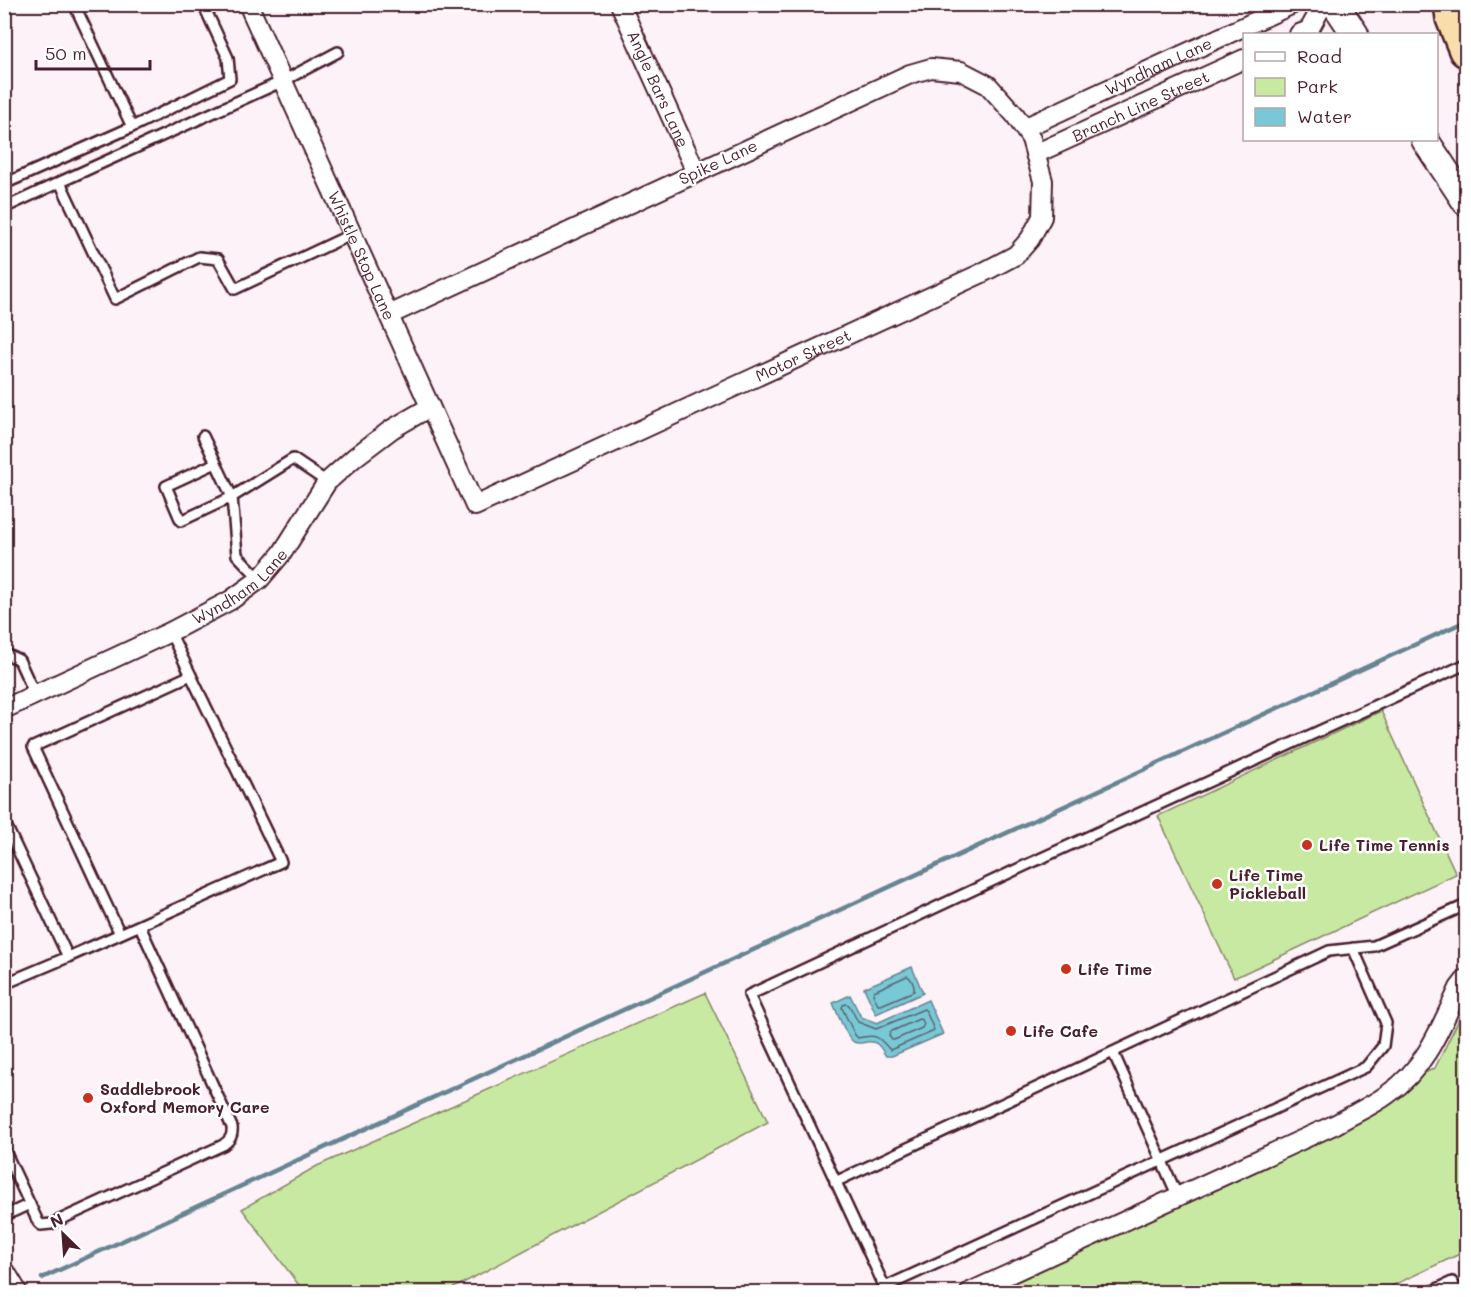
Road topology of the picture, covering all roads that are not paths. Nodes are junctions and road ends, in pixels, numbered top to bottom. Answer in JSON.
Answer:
{"nodes":[{"id":1,"x":74,"y":4,"type":"edge"},
{"id":2,"x":203,"y":4,"type":"edge"},
{"id":3,"x":248,"y":4,"type":"edge"},
{"id":4,"x":620,"y":4,"type":"edge"},
{"id":5,"x":1293,"y":4,"type":"edge"},
{"id":6,"x":1451,"y":4,"type":"edge"},
{"id":7,"x":1324,"y":6,"type":"edge"},
{"id":8,"x":1302,"y":33,"type":"edge"},
{"id":9,"x":1354,"y":33,"type":"edge"},
{"id":10,"x":1467,"y":50,"type":"edge"},
{"id":11,"x":338,"y":52,"type":"dead end"},
{"id":12,"x":1243,"y":60,"type":"edge"},
{"id":13,"x":283,"y":81,"type":"junction"},
{"id":14,"x":132,"y":127,"type":"junction"},
{"id":15,"x":1030,"y":140,"type":"junction"},
{"id":16,"x":1426,"y":141,"type":"edge"},
{"id":17,"x":696,"y":172,"type":"junction"},
{"id":18,"x":60,"y":182,"type":"junction"},
{"id":19,"x":4,"y":184,"type":"edge"},
{"id":20,"x":1467,"y":202,"type":"edge"},
{"id":21,"x":4,"y":208,"type":"edge"},
{"id":22,"x":352,"y":234,"type":"junction"},
{"id":23,"x":388,"y":315,"type":"junction"},
{"id":24,"x":430,"y":407,"type":"junction"},
{"id":25,"x":202,"y":436,"type":"dead end"},
{"id":26,"x":216,"y":463,"type":"junction"},
{"id":27,"x":327,"y":482,"type":"junction"},
{"id":28,"x":232,"y":497,"type":"junction"},
{"id":29,"x":475,"y":506,"type":"joint"},
{"id":30,"x":260,"y":579,"type":"junction"},
{"id":31,"x":170,"y":632,"type":"junction"},
{"id":32,"x":4,"y":653,"type":"edge"},
{"id":33,"x":1467,"y":664,"type":"edge"},
{"id":34,"x":191,"y":675,"type":"junction"},
{"id":35,"x":35,"y":695,"type":"junction"},
{"id":36,"x":4,"y":709,"type":"edge"},
{"id":37,"x":4,"y":821,"type":"edge"},
{"id":38,"x":1467,"y":905,"type":"edge"},
{"id":39,"x":140,"y":926,"type":"junction"},
{"id":40,"x":120,"y":934,"type":"junction"},
{"id":41,"x":1353,"y":948,"type":"junction"},
{"id":42,"x":68,"y":957,"type":"junction"},
{"id":43,"x":1467,"y":979,"type":"edge"},
{"id":44,"x":4,"y":984,"type":"edge"},
{"id":45,"x":1113,"y":1052,"type":"junction"},
{"id":46,"x":4,"y":1149,"type":"edge"},
{"id":47,"x":1162,"y":1160,"type":"junction"},
{"id":48,"x":835,"y":1182,"type":"junction"},
{"id":49,"x":1178,"y":1197,"type":"junction"},
{"id":50,"x":30,"y":1204,"type":"junction"},
{"id":51,"x":4,"y":1216,"type":"edge"},
{"id":52,"x":4,"y":1277,"type":"edge"},
{"id":53,"x":886,"y":1290,"type":"edge"},
{"id":54,"x":13,"y":1293,"type":"edge"},
{"id":55,"x":970,"y":1293,"type":"edge"},
{"id":56,"x":1430,"y":1293,"type":"edge"},
{"id":57,"x":1459,"y":1293,"type":"edge"}],
"edges":[{"from":1,"to":14,"type":"lane"},
{"from":2,"to":14,"type":"lane"},
{"from":3,"to":13,"type":"street","name":"Whistle Stop Lane"},
{"from":4,"to":17,"type":"street","name":"Angle Bars Lane"},
{"from":5,"to":15,"type":"street","name":"Wyndham Lane"},
{"from":6,"to":10,"type":"highway"},
{"from":7,"to":8,"type":"street"},
{"from":7,"to":9,"type":"main road"},
{"from":11,"to":13,"type":"lane"},
{"from":12,"to":15,"type":"street","name":"Branch Line Street"},
{"from":13,"to":18,"type":"lane"},
{"from":13,"to":22,"type":"street","name":"Whistle Stop Lane"},
{"from":14,"to":19,"type":"lane"},
{"from":15,"to":17,"type":"street","name":"Spike Lane"},
{"from":15,"to":29,"type":"street","name":"Motor Street"},
{"from":16,"to":20,"type":"main road"},
{"from":17,"to":23,"type":"street","name":"Spike Lane"},
{"from":18,"to":21,"type":"lane"},
{"from":18,"to":22,"type":"lane"},
{"from":22,"to":23,"type":"street","name":"Whistle Stop Lane"},
{"from":23,"to":24,"type":"street","name":"Whistle Stop Lane"},
{"from":24,"to":27,"type":"street","name":"Wyndham Lane"},
{"from":24,"to":29,"type":"street","name":"Whistle Stop Lane"},
{"from":25,"to":26,"type":"lane"},
{"from":26,"to":28,"type":"lane"},
{"from":26,"to":28,"type":"lane"},
{"from":27,"to":28,"type":"lane"},
{"from":27,"to":30,"type":"street","name":"Wyndham Lane"},
{"from":28,"to":30,"type":"lane"},
{"from":30,"to":31,"type":"street","name":"Wyndham Lane"},
{"from":31,"to":34,"type":"lane"},
{"from":31,"to":35,"type":"street","name":"Wyndham Lane"},
{"from":32,"to":35,"type":"lane"},
{"from":33,"to":48,"type":"lane"},
{"from":34,"to":39,"type":"lane"},
{"from":34,"to":40,"type":"lane"},
{"from":35,"to":36,"type":"street","name":"Wyndham Lane"},
{"from":37,"to":42,"type":"lane"},
{"from":38,"to":41,"type":"lane"},
{"from":39,"to":40,"type":"lane"},
{"from":39,"to":50,"type":"lane"},
{"from":40,"to":42,"type":"lane"},
{"from":41,"to":45,"type":"lane"},
{"from":41,"to":47,"type":"lane"},
{"from":42,"to":44,"type":"lane"},
{"from":43,"to":49,"type":"street"},
{"from":45,"to":47,"type":"lane"},
{"from":45,"to":48,"type":"lane"},
{"from":46,"to":50,"type":"lane"},
{"from":47,"to":49,"type":"lane"},
{"from":47,"to":53,"type":"lane"},
{"from":48,"to":53,"type":"lane"},
{"from":49,"to":55,"type":"street"},
{"from":50,"to":51,"type":"lane"},
{"from":52,"to":54,"type":"main road"},
{"from":56,"to":57,"type":"lane"}]}
